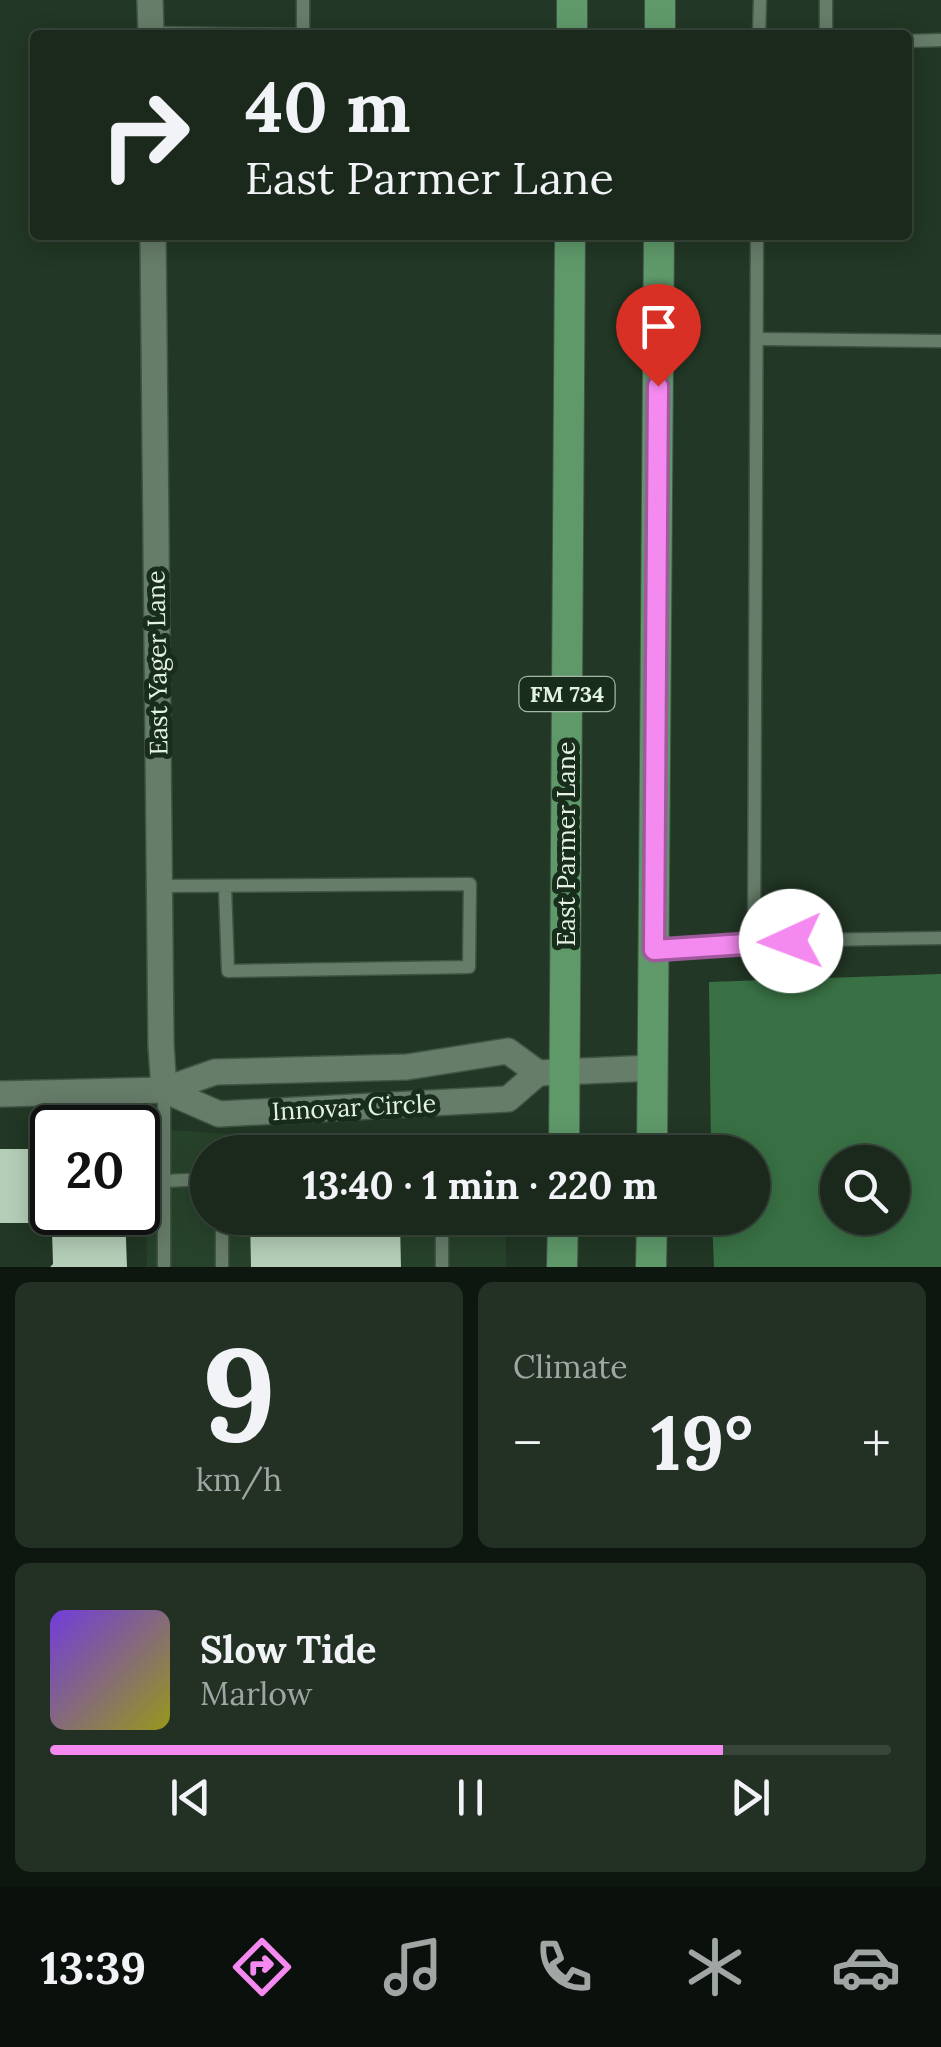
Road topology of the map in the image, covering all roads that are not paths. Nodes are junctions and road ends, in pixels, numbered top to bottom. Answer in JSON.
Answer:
{"nodes":[{"id":1,"x":150,"y":0,"type":"edge"},
{"id":2,"x":304,"y":0,"type":"edge"},
{"id":3,"x":572,"y":0,"type":"edge"},
{"id":4,"x":660,"y":0,"type":"edge"},
{"id":5,"x":760,"y":0,"type":"edge"},
{"id":6,"x":826,"y":0,"type":"edge"},
{"id":7,"x":151,"y":30,"type":"edge"},
{"id":8,"x":302,"y":30,"type":"edge"},
{"id":9,"x":572,"y":30,"type":"edge"},
{"id":10,"x":660,"y":30,"type":"edge"},
{"id":11,"x":758,"y":30,"type":"edge"},
{"id":12,"x":826,"y":30,"type":"edge"},
{"id":13,"x":941,"y":40,"type":"edge"},
{"id":14,"x":912,"y":41,"type":"edge"},
{"id":15,"x":153,"y":240,"type":"edge"},
{"id":16,"x":570,"y":240,"type":"edge"},
{"id":17,"x":659,"y":240,"type":"edge"},
{"id":18,"x":757,"y":240,"type":"edge"},
{"id":19,"x":757,"y":339,"type":"junction"},
{"id":20,"x":941,"y":341,"type":"edge"},
{"id":21,"x":160,"y":886,"type":"junction"},
{"id":22,"x":225,"y":888,"type":"junction"},
{"id":23,"x":941,"y":938,"type":"edge"},
{"id":24,"x":754,"y":942,"type":"junction"},
{"id":25,"x":654,"y":950,"type":"junction"},
{"id":26,"x":653,"y":1068,"type":"junction"},
{"id":27,"x":551,"y":1072,"type":"junction"},
{"id":28,"x":164,"y":1090,"type":"junction"},
{"id":29,"x":0,"y":1094,"type":"edge"},
{"id":30,"x":561,"y":1135,"type":"edge"},
{"id":31,"x":652,"y":1135,"type":"edge"},
{"id":32,"x":190,"y":1180,"type":"edge"},
{"id":33,"x":164,"y":1181,"type":"junction"},
{"id":34,"x":222,"y":1235,"type":"edge"},
{"id":35,"x":442,"y":1235,"type":"edge"},
{"id":36,"x":562,"y":1235,"type":"edge"},
{"id":37,"x":652,"y":1235,"type":"edge"},
{"id":38,"x":164,"y":1267,"type":"edge"},
{"id":39,"x":222,"y":1267,"type":"edge"},
{"id":40,"x":442,"y":1267,"type":"edge"},
{"id":41,"x":562,"y":1267,"type":"edge"},
{"id":42,"x":651,"y":1267,"type":"edge"}],
"edges":[{"from":1,"to":7,"type":"street"},
{"from":2,"to":8,"type":"lane"},
{"from":3,"to":9,"type":"main road"},
{"from":4,"to":10,"type":"main road"},
{"from":5,"to":11,"type":"lane"},
{"from":6,"to":12,"type":"lane"},
{"from":13,"to":14,"type":"lane"},
{"from":15,"to":21,"type":"street","name":"East Yager Lane"},
{"from":16,"to":27,"type":"main road","name":"East Parmer Lane","number":"FM 734"},
{"from":17,"to":25,"type":"main road"},
{"from":18,"to":19,"type":"lane"},
{"from":19,"to":20,"type":"lane"},
{"from":19,"to":24,"type":"lane"},
{"from":21,"to":22,"type":"lane"},
{"from":21,"to":28,"type":"street","name":"East Yager Lane"},
{"from":22,"to":22,"type":"lane"},
{"from":23,"to":24,"type":"lane"},
{"from":24,"to":25,"type":"lane"},
{"from":25,"to":26,"type":"main road"},
{"from":26,"to":27,"type":"street","name":"Innovar Circle"},
{"from":26,"to":31,"type":"main road"},
{"from":27,"to":28,"type":"street","name":"Innovar Circle"},
{"from":27,"to":28,"type":"street","name":"Innovar Circle"},
{"from":27,"to":30,"type":"main road","name":"East Parmer Lane","number":"FM 734"},
{"from":28,"to":29,"type":"street","name":"Innovar Circle"},
{"from":28,"to":33,"type":"lane"},
{"from":32,"to":33,"type":"lane"},
{"from":33,"to":38,"type":"lane"},
{"from":34,"to":39,"type":"lane"},
{"from":35,"to":40,"type":"lane"},
{"from":36,"to":41,"type":"main road"},
{"from":37,"to":42,"type":"main road"}]}
